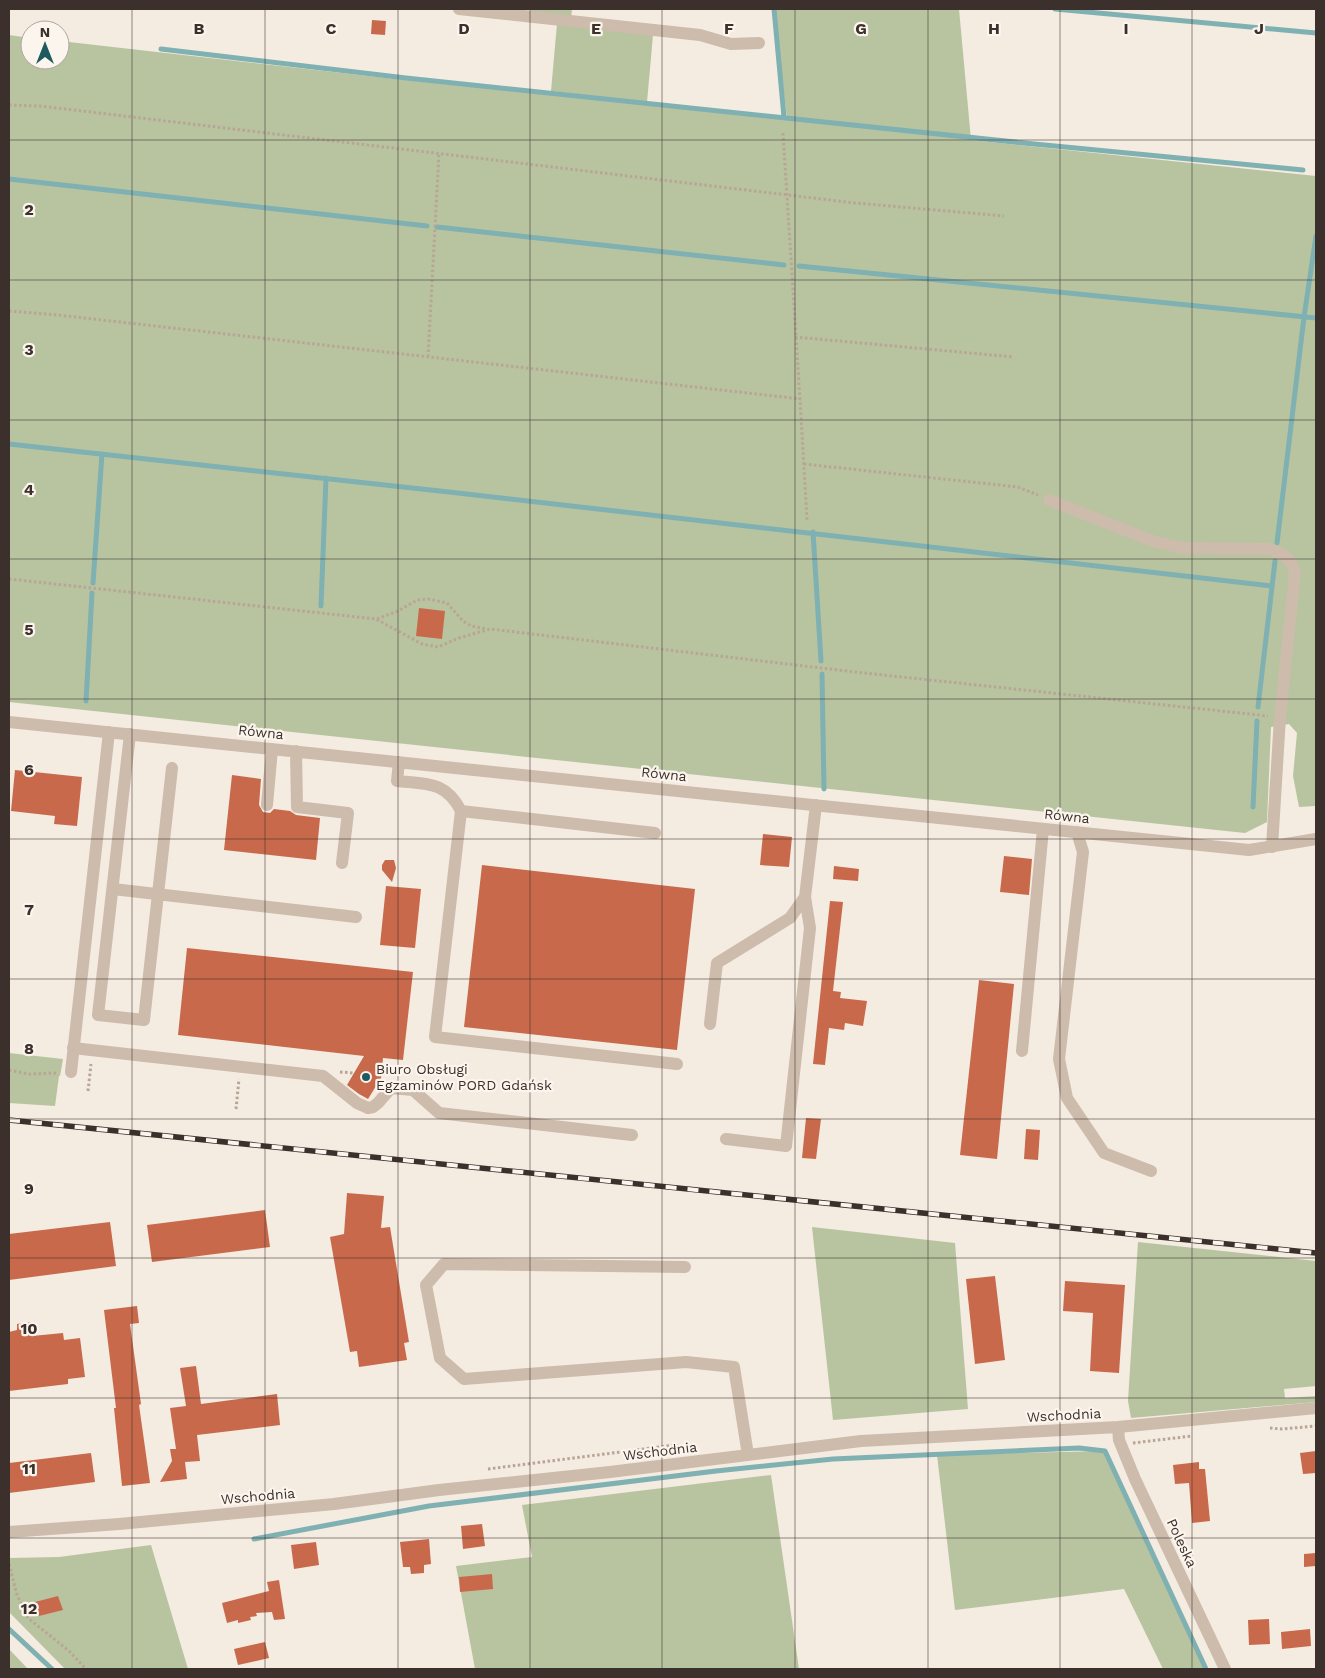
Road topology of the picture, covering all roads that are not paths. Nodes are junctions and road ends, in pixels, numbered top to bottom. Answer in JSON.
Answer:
{"nodes":[{"id":1,"x":459,"y":9,"type":"edge"},
{"id":2,"x":759,"y":43,"type":"dead end"},
{"id":3,"x":1049,"y":500,"type":"road end"},
{"id":4,"x":9,"y":722,"type":"edge"},
{"id":5,"x":109,"y":732,"type":"junction"},
{"id":6,"x":130,"y":734,"type":"junction"},
{"id":7,"x":272,"y":749,"type":"junction"},
{"id":8,"x":296,"y":751,"type":"junction"},
{"id":9,"x":399,"y":762,"type":"junction"},
{"id":10,"x":172,"y":768,"type":"dead end"},
{"id":11,"x":267,"y":805,"type":"dead end"},
{"id":12,"x":816,"y":805,"type":"junction"},
{"id":13,"x":461,"y":811,"type":"junction"},
{"id":14,"x":1043,"y":829,"type":"junction"},
{"id":15,"x":1077,"y":832,"type":"junction"},
{"id":16,"x":655,"y":833,"type":"dead end"},
{"id":17,"x":1316,"y":839,"type":"edge"},
{"id":18,"x":1272,"y":847,"type":"junction"},
{"id":19,"x":342,"y":863,"type":"dead end"},
{"id":20,"x":113,"y":889,"type":"junction"},
{"id":21,"x":158,"y":894,"type":"junction"},
{"id":22,"x":805,"y":897,"type":"junction"},
{"id":23,"x":356,"y":917,"type":"dead end"},
{"id":24,"x":710,"y":1024,"type":"dead end"},
{"id":25,"x":73,"y":1048,"type":"junction"},
{"id":26,"x":1022,"y":1051,"type":"dead end"},
{"id":27,"x":677,"y":1064,"type":"dead end"},
{"id":28,"x":71,"y":1072,"type":"dead end"},
{"id":29,"x":632,"y":1134,"type":"dead end"},
{"id":30,"x":726,"y":1139,"type":"dead end"},
{"id":31,"x":1152,"y":1171,"type":"dead end"},
{"id":32,"x":685,"y":1267,"type":"dead end"},
{"id":33,"x":1316,"y":1408,"type":"edge"},
{"id":34,"x":1118,"y":1427,"type":"junction"},
{"id":35,"x":748,"y":1455,"type":"junction"},
{"id":36,"x":9,"y":1532,"type":"edge"},
{"id":37,"x":1225,"y":1669,"type":"edge"}],
"edges":[{"from":1,"to":2,"type":"street"},
{"from":3,"to":18,"type":"street"},
{"from":4,"to":5,"type":"street","name":"Równa"},
{"from":5,"to":6,"type":"street","name":"Równa"},
{"from":5,"to":25,"type":"street"},
{"from":6,"to":7,"type":"street","name":"Równa"},
{"from":6,"to":20,"type":"street"},
{"from":7,"to":8,"type":"street","name":"Równa"},
{"from":7,"to":11,"type":"street"},
{"from":8,"to":9,"type":"street","name":"Równa"},
{"from":8,"to":19,"type":"street"},
{"from":9,"to":12,"type":"street","name":"Równa"},
{"from":9,"to":13,"type":"street"},
{"from":10,"to":21,"type":"street"},
{"from":12,"to":14,"type":"street","name":"Równa"},
{"from":12,"to":22,"type":"street"},
{"from":13,"to":16,"type":"street"},
{"from":13,"to":27,"type":"street"},
{"from":14,"to":15,"type":"street","name":"Równa"},
{"from":14,"to":26,"type":"street"},
{"from":15,"to":18,"type":"street","name":"Równa"},
{"from":15,"to":31,"type":"street"},
{"from":17,"to":18,"type":"street","name":"Równa"},
{"from":20,"to":21,"type":"street"},
{"from":20,"to":21,"type":"street"},
{"from":21,"to":23,"type":"street"},
{"from":22,"to":24,"type":"street"},
{"from":22,"to":30,"type":"street"},
{"from":25,"to":28,"type":"street"},
{"from":25,"to":29,"type":"street"},
{"from":32,"to":35,"type":"street"},
{"from":33,"to":34,"type":"street","name":"Wschodnia"},
{"from":34,"to":35,"type":"street","name":"Wschodnia"},
{"from":34,"to":37,"type":"street","name":"Poleska"},
{"from":35,"to":36,"type":"street","name":"Wschodnia"}]}
